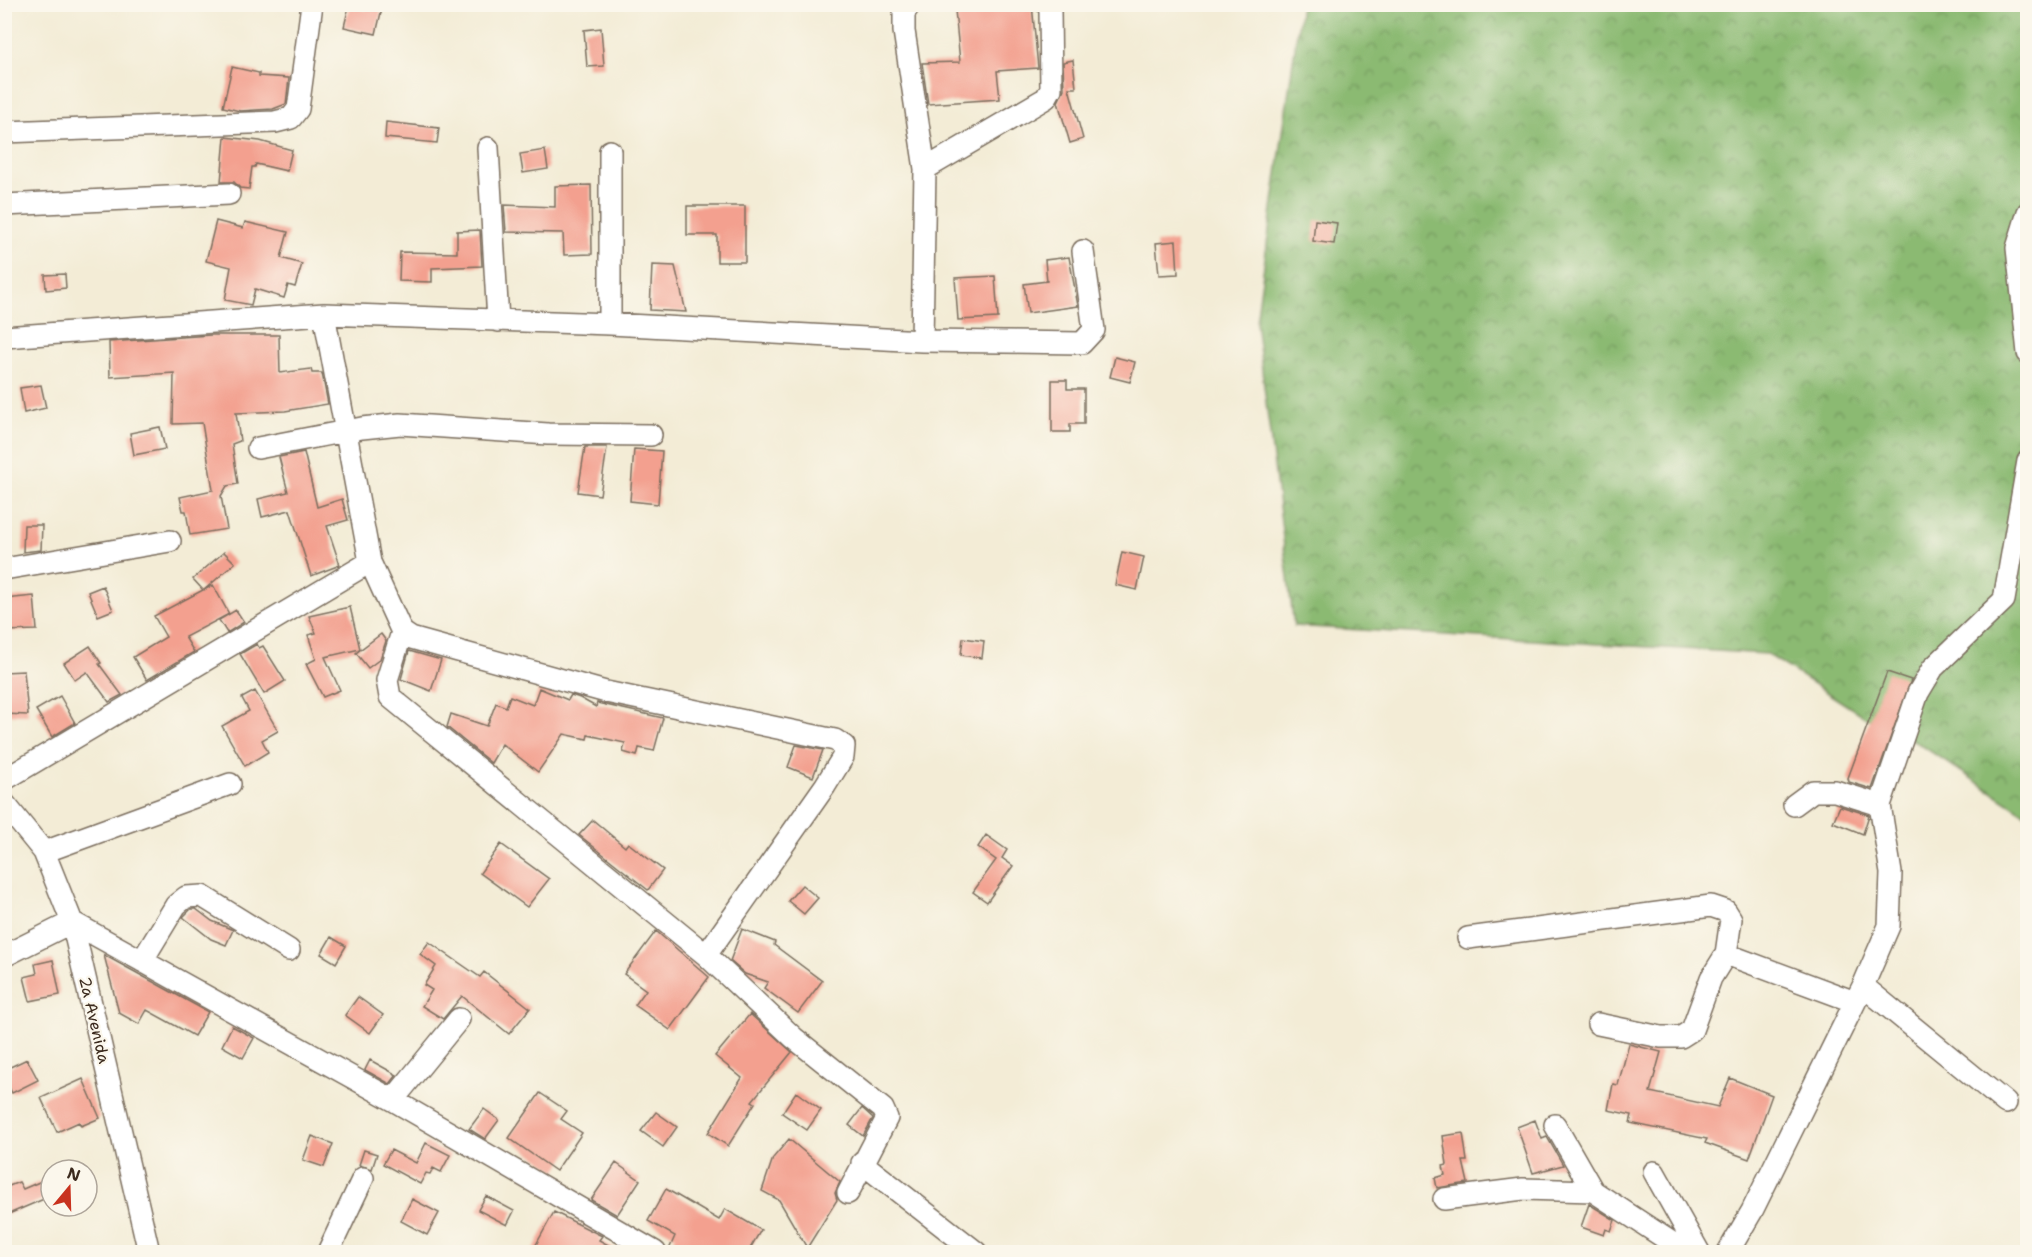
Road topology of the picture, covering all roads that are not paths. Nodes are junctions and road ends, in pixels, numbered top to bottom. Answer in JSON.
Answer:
{"nodes":[{"id":1,"x":312,"y":4,"type":"edge"},
{"id":2,"x":910,"y":4,"type":"edge"},
{"id":3,"x":1047,"y":4,"type":"edge"},
{"id":4,"x":4,"y":132,"type":"edge"},
{"id":5,"x":488,"y":148,"type":"dead end"},
{"id":6,"x":610,"y":151,"type":"dead end"},
{"id":7,"x":925,"y":169,"type":"junction"},
{"id":8,"x":229,"y":194,"type":"dead end"},
{"id":9,"x":4,"y":206,"type":"edge"},
{"id":10,"x":2028,"y":212,"type":"edge"},
{"id":11,"x":1083,"y":251,"type":"dead end"},
{"id":12,"x":324,"y":314,"type":"junction"},
{"id":13,"x":498,"y":321,"type":"junction"},
{"id":14,"x":610,"y":324,"type":"junction"},
{"id":15,"x":4,"y":337,"type":"edge"},
{"id":16,"x":922,"y":341,"type":"junction"},
{"id":17,"x":2028,"y":353,"type":"edge"},
{"id":18,"x":346,"y":432,"type":"junction"},
{"id":19,"x":651,"y":435,"type":"dead end"},
{"id":20,"x":258,"y":448,"type":"dead end"},
{"id":21,"x":2028,"y":461,"type":"edge"},
{"id":22,"x":170,"y":541,"type":"dead end"},
{"id":23,"x":370,"y":562,"type":"junction"},
{"id":24,"x":4,"y":569,"type":"edge"},
{"id":25,"x":402,"y":632,"type":"junction"},
{"id":26,"x":4,"y":780,"type":"edge"},
{"id":27,"x":230,"y":784,"type":"dead end"},
{"id":28,"x":4,"y":803,"type":"edge"},
{"id":29,"x":1794,"y":805,"type":"dead end"},
{"id":30,"x":1880,"y":805,"type":"junction"},
{"id":31,"x":44,"y":852,"type":"junction"},
{"id":32,"x":72,"y":922,"type":"junction"},
{"id":33,"x":1468,"y":938,"type":"dead end"},
{"id":34,"x":289,"y":950,"type":"dead end"},
{"id":35,"x":1726,"y":954,"type":"junction"},
{"id":36,"x":706,"y":955,"type":"junction"},
{"id":37,"x":4,"y":956,"type":"edge"},
{"id":38,"x":142,"y":961,"type":"junction"},
{"id":39,"x":1859,"y":994,"type":"junction"},
{"id":40,"x":459,"y":1019,"type":"dead end"},
{"id":41,"x":1598,"y":1024,"type":"dead end"},
{"id":42,"x":393,"y":1100,"type":"junction"},
{"id":43,"x":2006,"y":1103,"type":"dead end"},
{"id":44,"x":1556,"y":1125,"type":"dead end"},
{"id":45,"x":862,"y":1163,"type":"junction"},
{"id":46,"x":1654,"y":1172,"type":"dead end"},
{"id":47,"x":363,"y":1178,"type":"dead end"},
{"id":48,"x":1593,"y":1191,"type":"junction"},
{"id":49,"x":848,"y":1193,"type":"dead end"},
{"id":50,"x":1444,"y":1199,"type":"dead end"},
{"id":51,"x":149,"y":1252,"type":"edge"},
{"id":52,"x":328,"y":1252,"type":"edge"},
{"id":53,"x":655,"y":1252,"type":"edge"},
{"id":54,"x":976,"y":1252,"type":"edge"},
{"id":55,"x":1686,"y":1252,"type":"edge"},
{"id":56,"x":1699,"y":1252,"type":"edge"},
{"id":57,"x":1728,"y":1252,"type":"edge"}],
"edges":[{"from":1,"to":4,"type":"street"},
{"from":2,"to":7,"type":"street"},
{"from":3,"to":7,"type":"street"},
{"from":5,"to":13,"type":"street"},
{"from":6,"to":14,"type":"street"},
{"from":7,"to":16,"type":"street"},
{"from":8,"to":9,"type":"street"},
{"from":10,"to":17,"type":"street"},
{"from":11,"to":16,"type":"street"},
{"from":12,"to":13,"type":"street"},
{"from":12,"to":15,"type":"street"},
{"from":12,"to":18,"type":"street"},
{"from":13,"to":14,"type":"street"},
{"from":14,"to":16,"type":"street"},
{"from":18,"to":19,"type":"street"},
{"from":18,"to":20,"type":"street"},
{"from":18,"to":23,"type":"street"},
{"from":21,"to":30,"type":"street"},
{"from":22,"to":24,"type":"street"},
{"from":23,"to":25,"type":"street"},
{"from":23,"to":26,"type":"street"},
{"from":25,"to":36,"type":"street"},
{"from":25,"to":36,"type":"street"},
{"from":27,"to":31,"type":"street"},
{"from":28,"to":31,"type":"street","name":"2a Avenida"},
{"from":29,"to":30,"type":"street"},
{"from":30,"to":39,"type":"street"},
{"from":31,"to":32,"type":"street","name":"2a Avenida"},
{"from":32,"to":37,"type":"street"},
{"from":32,"to":38,"type":"street"},
{"from":32,"to":51,"type":"street","name":"2a Avenida"},
{"from":33,"to":35,"type":"street"},
{"from":34,"to":38,"type":"street"},
{"from":35,"to":39,"type":"street"},
{"from":35,"to":41,"type":"street"},
{"from":36,"to":45,"type":"street"},
{"from":38,"to":42,"type":"street"},
{"from":39,"to":43,"type":"street"},
{"from":39,"to":57,"type":"street"},
{"from":40,"to":42,"type":"street"},
{"from":42,"to":53,"type":"street"},
{"from":44,"to":48,"type":"street"},
{"from":45,"to":49,"type":"street"},
{"from":45,"to":54,"type":"street"},
{"from":46,"to":56,"type":"street"},
{"from":47,"to":52,"type":"street"},
{"from":48,"to":50,"type":"street"},
{"from":48,"to":55,"type":"street"}]}
